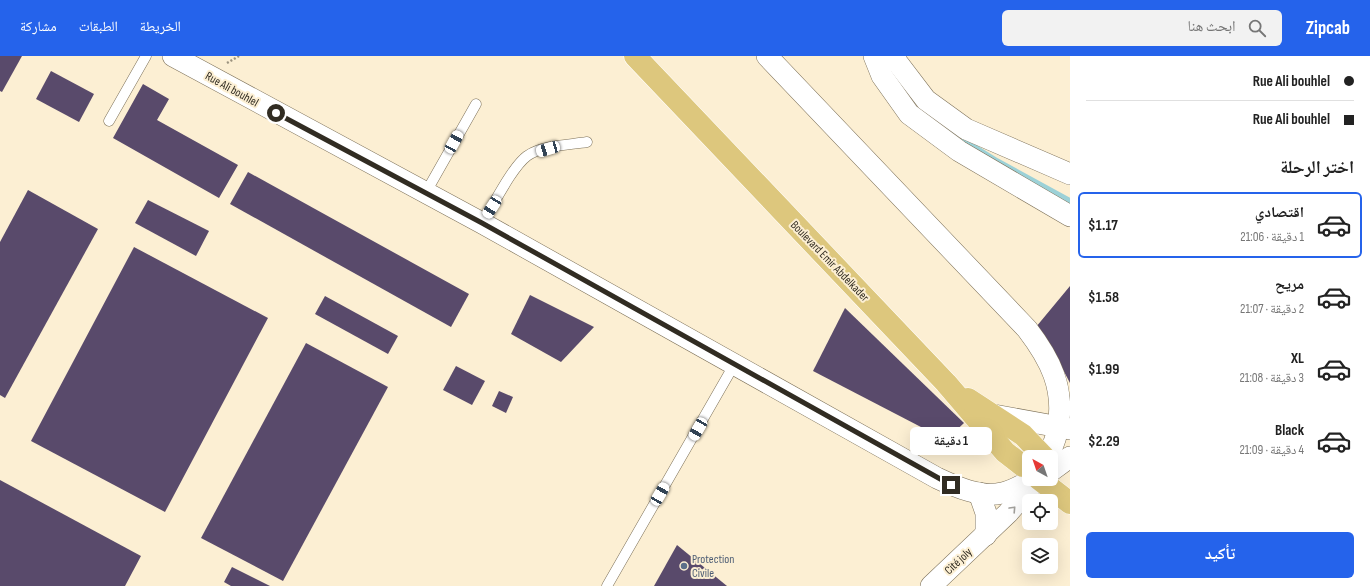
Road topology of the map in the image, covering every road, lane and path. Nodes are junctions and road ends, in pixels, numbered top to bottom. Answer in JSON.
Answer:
{"nodes":[{"id":1,"x":146,"y":56,"type":"edge"},
{"id":2,"x":172,"y":56,"type":"edge"},
{"id":3,"x":635,"y":56,"type":"edge"},
{"id":4,"x":767,"y":56,"type":"edge"},
{"id":5,"x":874,"y":56,"type":"edge"},
{"id":6,"x":895,"y":56,"type":"edge"},
{"id":7,"x":476,"y":104,"type":"dead end"},
{"id":8,"x":109,"y":121,"type":"dead end"},
{"id":9,"x":587,"y":142,"type":"dead end"},
{"id":10,"x":1070,"y":174,"type":"edge"},
{"id":11,"x":425,"y":194,"type":"junction"},
{"id":12,"x":1070,"y":216,"type":"edge"},
{"id":13,"x":482,"y":223,"type":"junction"},
{"id":14,"x":734,"y":364,"type":"junction"},
{"id":15,"x":946,"y":383,"type":"junction"},
{"id":16,"x":993,"y":415,"type":"junction"},
{"id":17,"x":1064,"y":428,"type":"edge"},
{"id":18,"x":1031,"y":450,"type":"edge"},
{"id":19,"x":1050,"y":450,"type":"edge"},
{"id":20,"x":1022,"y":459,"type":"edge"},
{"id":21,"x":1022,"y":474,"type":"edge"},
{"id":22,"x":1058,"y":483,"type":"edge"},
{"id":23,"x":1028,"y":486,"type":"edge"},
{"id":24,"x":1056,"y":486,"type":"edge"},
{"id":25,"x":979,"y":492,"type":"junction"},
{"id":26,"x":1070,"y":493,"type":"edge"},
{"id":27,"x":1070,"y":503,"type":"edge"},
{"id":28,"x":986,"y":535,"type":"junction"},
{"id":29,"x":607,"y":586,"type":"edge"},
{"id":30,"x":931,"y":586,"type":"edge"}],
"edges":[{"from":1,"to":8,"type":"lane"},
{"from":2,"to":11,"type":"street","name":"Rue Ali bouhlel"},
{"from":3,"to":15,"type":"main road","name":"Boulevard Emir Abdelkader"},
{"from":4,"to":17,"type":"street"},
{"from":5,"to":12,"type":"street"},
{"from":6,"to":10,"type":"street"},
{"from":7,"to":11,"type":"lane"},
{"from":9,"to":13,"type":"lane"},
{"from":11,"to":13,"type":"street","name":"Rue Ali bouhlel"},
{"from":13,"to":14,"type":"street","name":"Rue Ali bouhlel"},
{"from":14,"to":25,"type":"street","name":"Rue Ali bouhlel"},
{"from":14,"to":29,"type":"lane"},
{"from":15,"to":16,"type":"main road"},
{"from":15,"to":20,"type":"main road","name":"Boulevard Emir Abdelkader"},
{"from":16,"to":17,"type":"street"},
{"from":16,"to":18,"type":"main road"},
{"from":17,"to":19,"type":"street"},
{"from":21,"to":25,"type":"street"},
{"from":22,"to":26,"type":"main road"},
{"from":28,"to":23,"type":"street","name":"Cité joly","one_way":true},
{"from":24,"to":27,"type":"main road"},
{"from":25,"to":28,"type":"street"},
{"from":28,"to":30,"type":"street","name":"Cité joly"}]}
